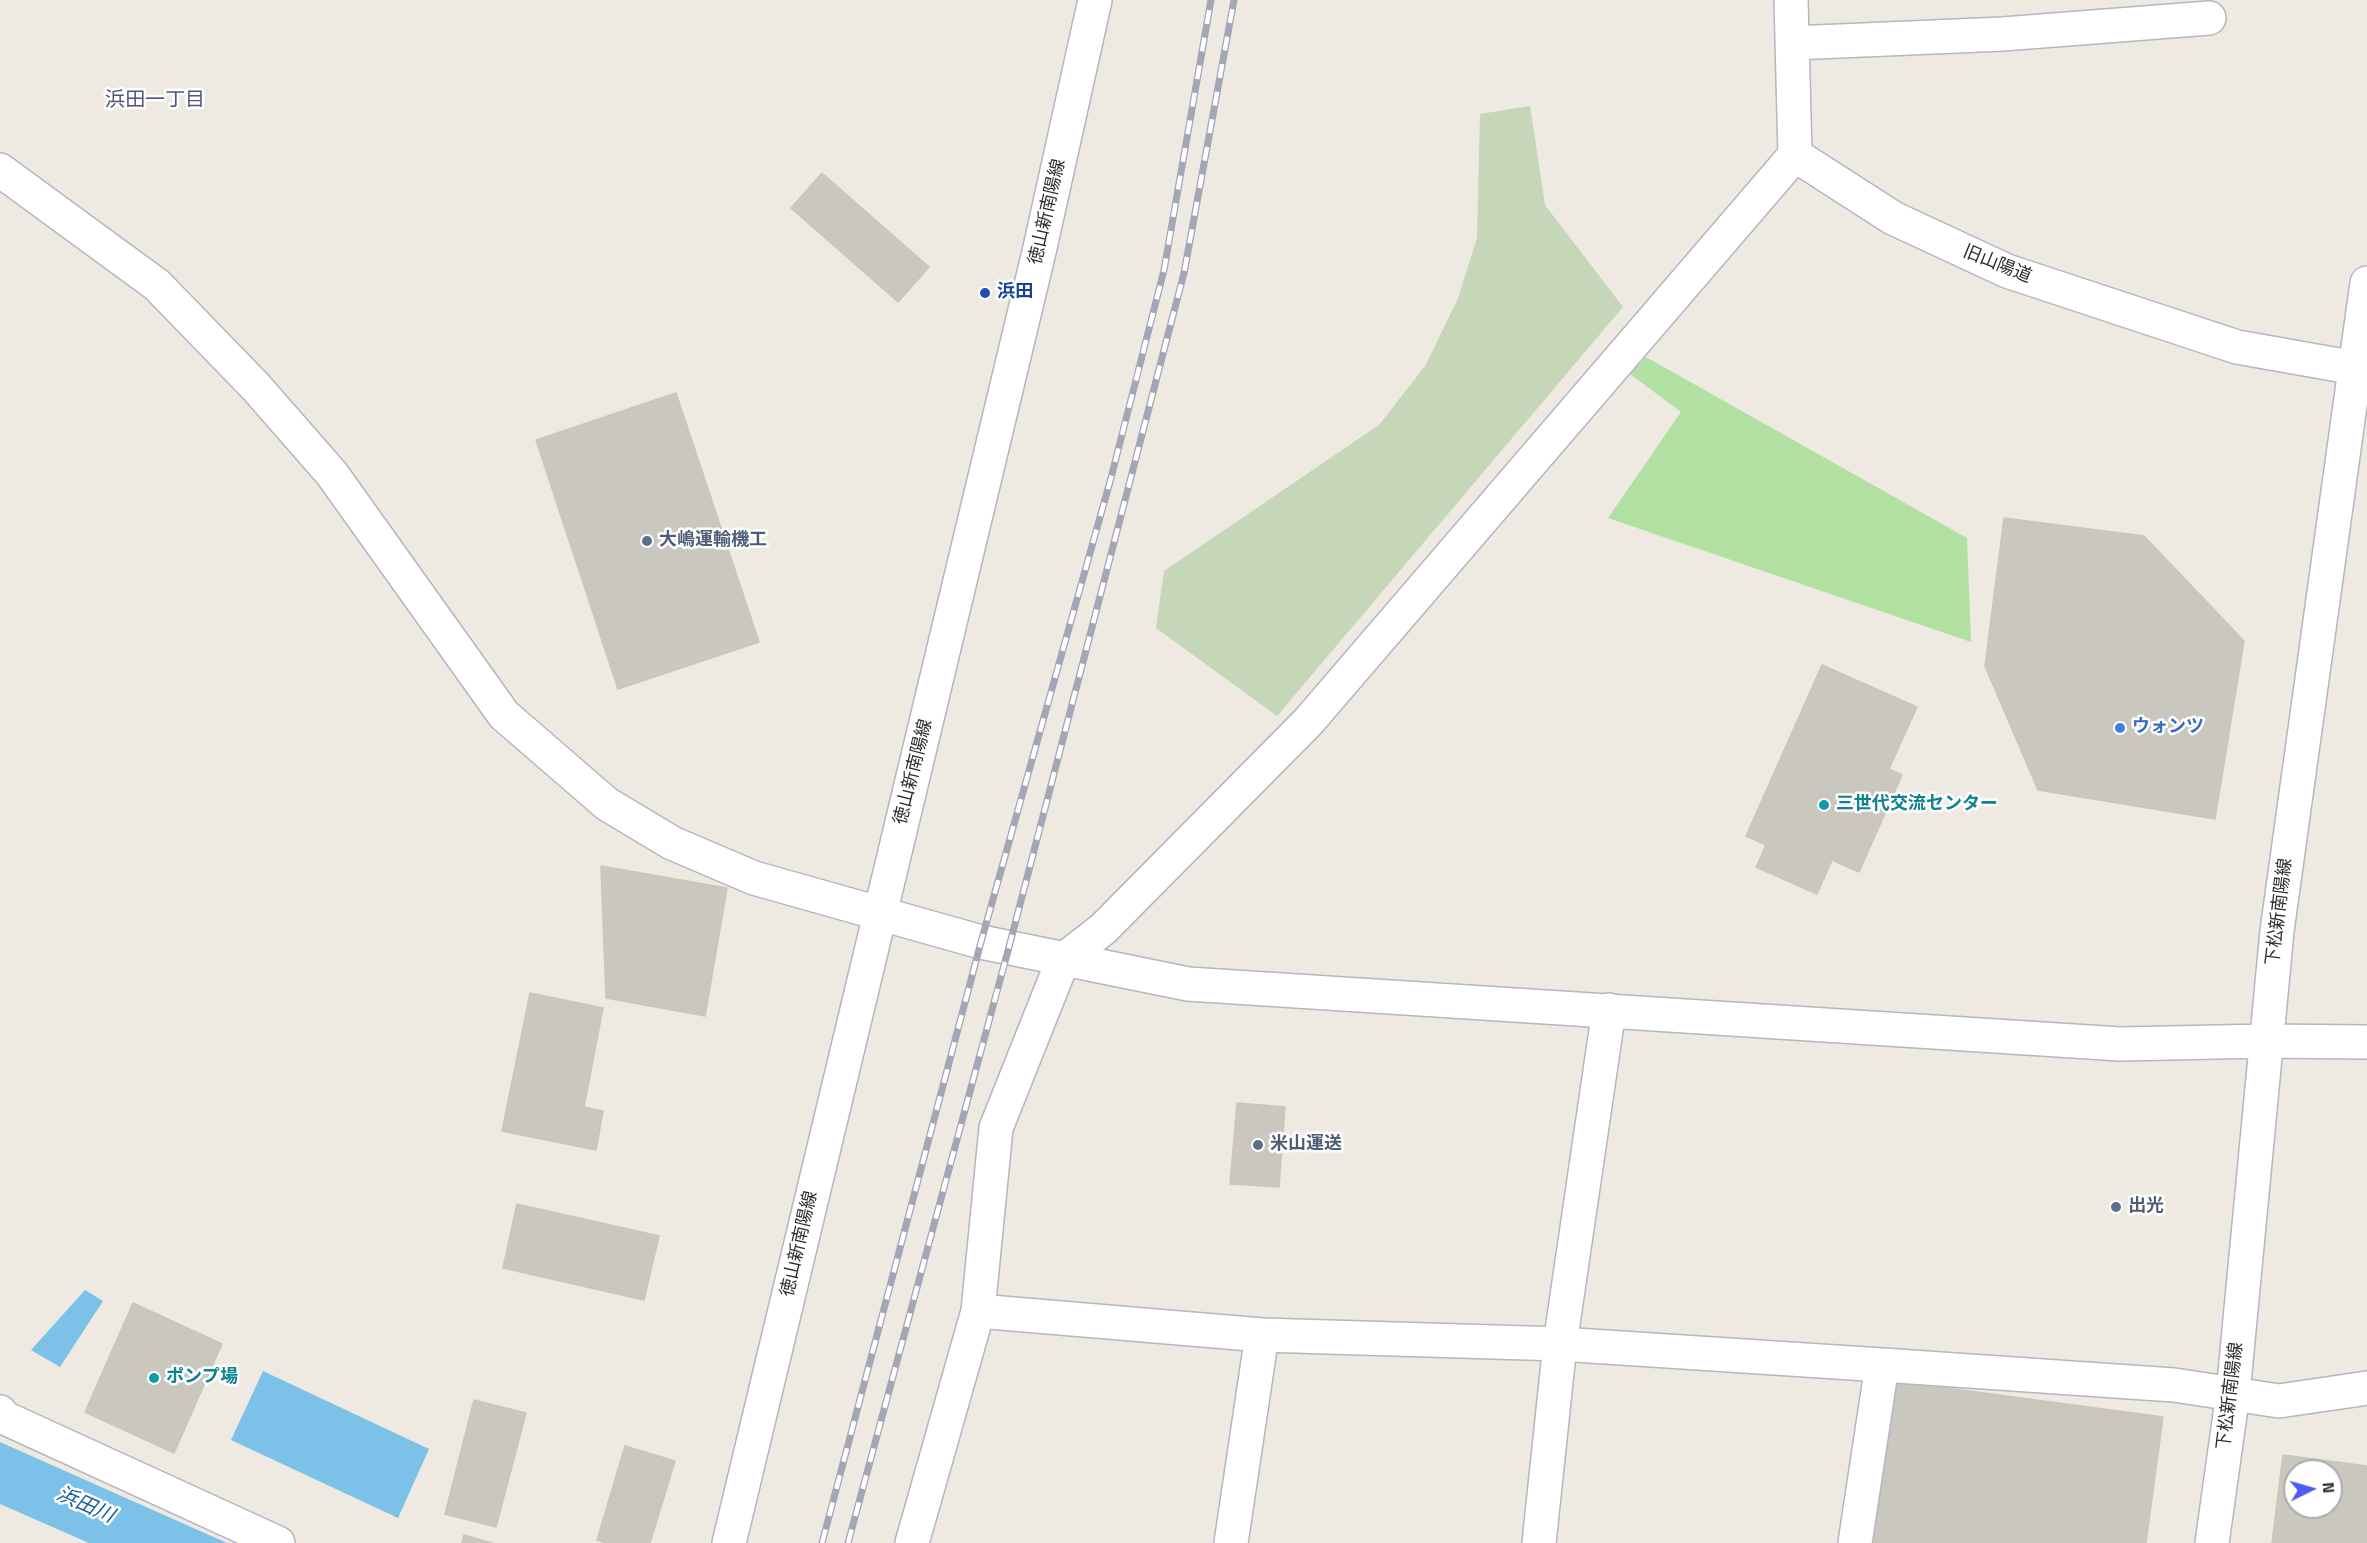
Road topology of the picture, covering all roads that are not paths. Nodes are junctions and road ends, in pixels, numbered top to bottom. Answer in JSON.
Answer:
{"nodes":[{"id":1,"x":1095,"y":0,"type":"edge"},
{"id":2,"x":1791,"y":0,"type":"edge"},
{"id":3,"x":2209,"y":18,"type":"dead end"},
{"id":4,"x":1793,"y":43,"type":"junction"},
{"id":5,"x":1795,"y":155,"type":"junction"},
{"id":6,"x":0,"y":170,"type":"edge"},
{"id":7,"x":2367,"y":284,"type":"edge"},
{"id":8,"x":2361,"y":369,"type":"edge"},
{"id":9,"x":879,"y":914,"type":"junction"},
{"id":10,"x":1064,"y":960,"type":"junction"},
{"id":11,"x":1609,"y":1010,"type":"junction"},
{"id":12,"x":2265,"y":1041,"type":"junction"},
{"id":13,"x":2367,"y":1042,"type":"edge"},
{"id":14,"x":978,"y":1311,"type":"junction"},
{"id":15,"x":1262,"y":1335,"type":"junction"},
{"id":16,"x":1560,"y":1344,"type":"junction"},
{"id":17,"x":1882,"y":1365,"type":"junction"},
{"id":18,"x":2367,"y":1388,"type":"edge"},
{"id":19,"x":2233,"y":1393,"type":"junction"},
{"id":20,"x":0,"y":1413,"type":"edge"},
{"id":21,"x":278,"y":1543,"type":"edge"},
{"id":22,"x":729,"y":1543,"type":"edge"},
{"id":23,"x":912,"y":1543,"type":"edge"},
{"id":24,"x":1231,"y":1543,"type":"edge"},
{"id":25,"x":1539,"y":1543,"type":"edge"},
{"id":26,"x":1855,"y":1543,"type":"edge"},
{"id":27,"x":2212,"y":1543,"type":"edge"}],
"edges":[{"from":1,"to":9,"type":"street","name":"徳山新南陽線"},
{"from":2,"to":4,"type":"street"},
{"from":3,"to":4,"type":"street"},
{"from":4,"to":5,"type":"street"},
{"from":5,"to":8,"type":"street","name":"旧山陽道"},
{"from":5,"to":10,"type":"street"},
{"from":6,"to":9,"type":"street"},
{"from":7,"to":8,"type":"street","name":"下松新南陽線"},
{"from":8,"to":12,"type":"street","name":"下松新南陽線"},
{"from":9,"to":10,"type":"street"},
{"from":9,"to":22,"type":"street","name":"徳山新南陽線"},
{"from":10,"to":11,"type":"street"},
{"from":10,"to":14,"type":"street"},
{"from":11,"to":12,"type":"street"},
{"from":11,"to":16,"type":"street"},
{"from":12,"to":13,"type":"street"},
{"from":12,"to":19,"type":"street","name":"下松新南陽線"},
{"from":14,"to":15,"type":"street"},
{"from":14,"to":23,"type":"street"},
{"from":15,"to":16,"type":"street"},
{"from":15,"to":24,"type":"street"},
{"from":16,"to":17,"type":"street"},
{"from":16,"to":25,"type":"street"},
{"from":17,"to":19,"type":"street"},
{"from":17,"to":26,"type":"street"},
{"from":18,"to":19,"type":"street"},
{"from":19,"to":27,"type":"street","name":"下松新南陽線"},
{"from":20,"to":21,"type":"street"}]}
